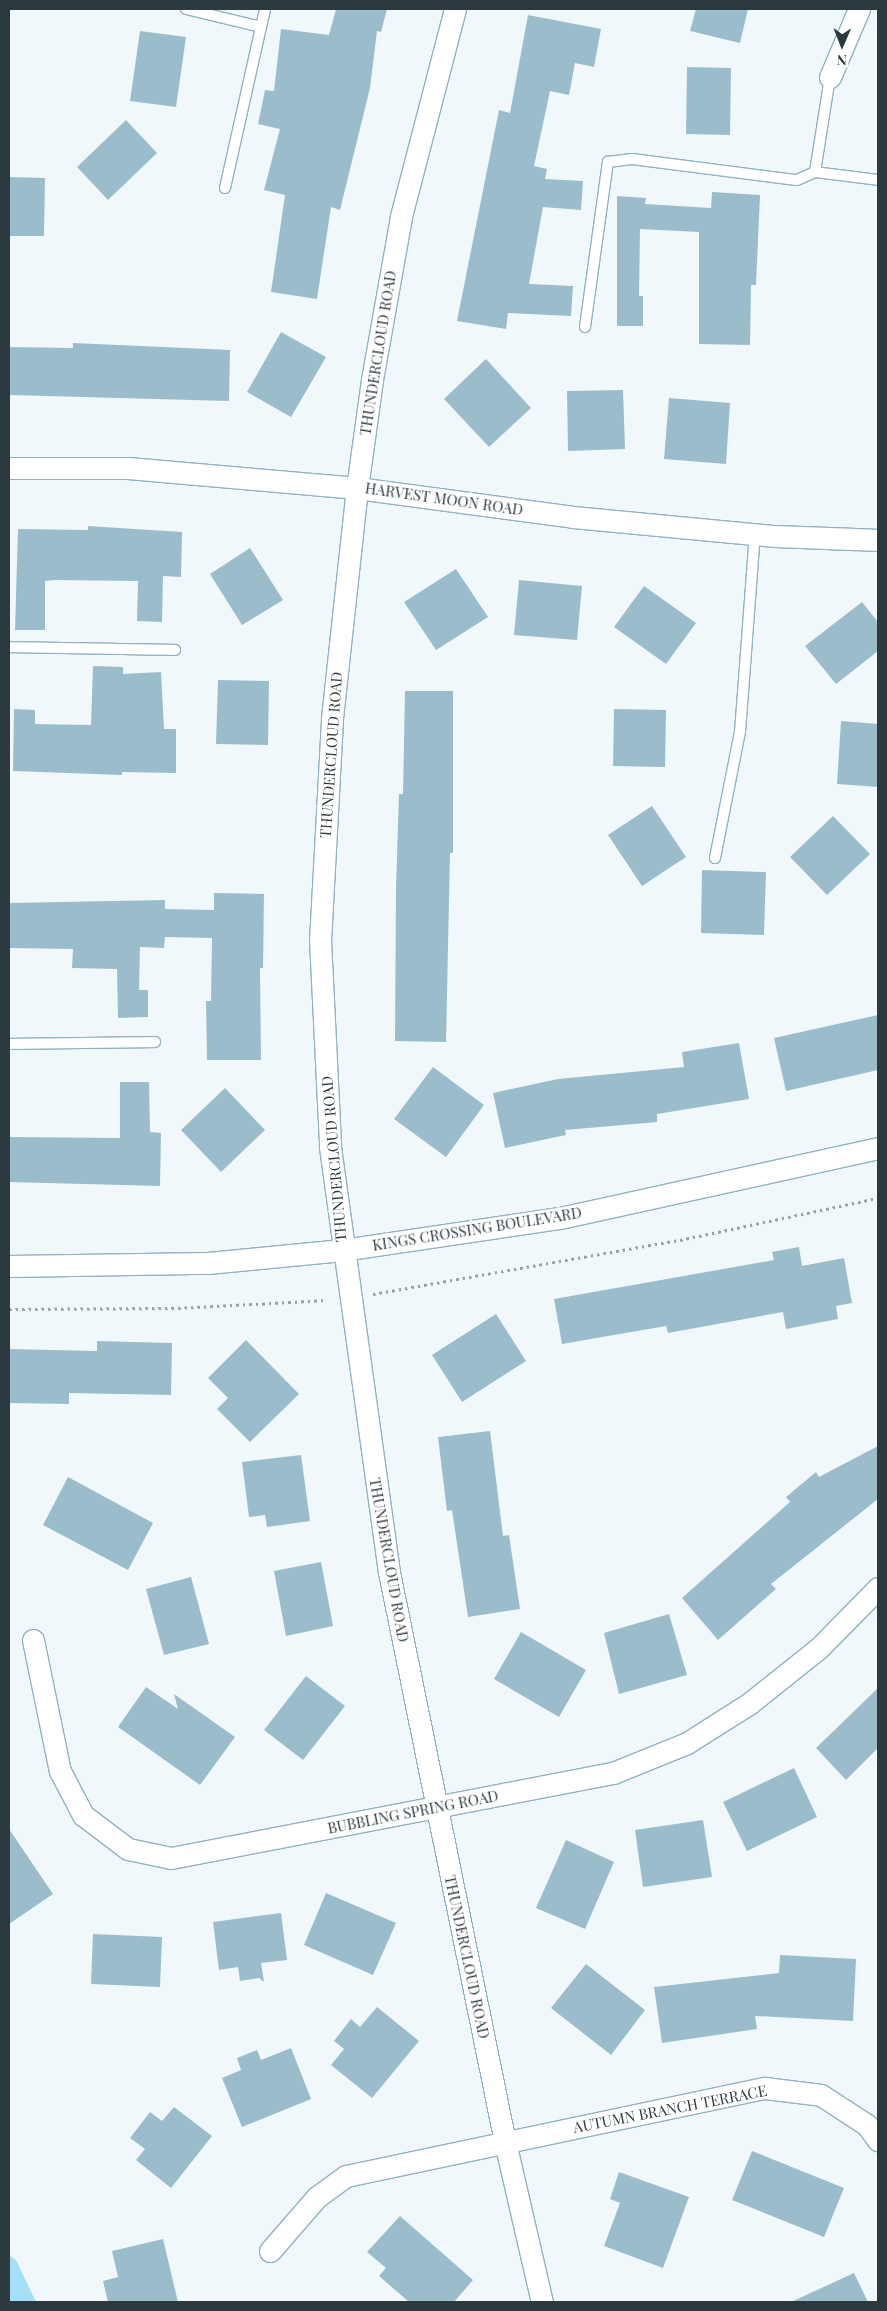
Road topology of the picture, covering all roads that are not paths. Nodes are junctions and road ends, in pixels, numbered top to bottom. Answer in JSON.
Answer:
{"nodes":[{"id":1,"x":186,"y":9,"type":"edge"},
{"id":2,"x":265,"y":9,"type":"edge"},
{"id":3,"x":455,"y":9,"type":"edge"},
{"id":4,"x":859,"y":9,"type":"edge"},
{"id":5,"x":261,"y":27,"type":"junction"},
{"id":6,"x":830,"y":77,"type":"joint"},
{"id":7,"x":815,"y":172,"type":"junction"},
{"id":8,"x":878,"y":180,"type":"edge"},
{"id":9,"x":225,"y":188,"type":"dead end"},
{"id":10,"x":585,"y":327,"type":"dead end"},
{"id":11,"x":9,"y":468,"type":"edge"},
{"id":12,"x":357,"y":488,"type":"junction"},
{"id":13,"x":756,"y":534,"type":"junction"},
{"id":14,"x":878,"y":540,"type":"edge"},
{"id":15,"x":9,"y":647,"type":"edge"},
{"id":16,"x":175,"y":650,"type":"dead end"},
{"id":17,"x":715,"y":858,"type":"dead end"},
{"id":18,"x":155,"y":1042,"type":"dead end"},
{"id":19,"x":9,"y":1044,"type":"edge"},
{"id":20,"x":878,"y":1148,"type":"edge"},
{"id":21,"x":342,"y":1250,"type":"junction"},
{"id":22,"x":9,"y":1266,"type":"edge"},
{"id":23,"x":878,"y":1588,"type":"edge"},
{"id":24,"x":33,"y":1640,"type":"dead end"},
{"id":25,"x":435,"y":1808,"type":"junction"},
{"id":26,"x":878,"y":2140,"type":"edge"},
{"id":27,"x":505,"y":2142,"type":"junction"},
{"id":28,"x":270,"y":2252,"type":"dead end"},
{"id":29,"x":542,"y":2302,"type":"edge"}],
"edges":[{"from":1,"to":5,"type":"lane"},
{"from":2,"to":5,"type":"lane"},
{"from":3,"to":12,"type":"street","name":"THUNDERCLOUD ROAD"},
{"from":4,"to":6,"type":"street"},
{"from":5,"to":9,"type":"lane"},
{"from":6,"to":7,"type":"lane"},
{"from":7,"to":8,"type":"lane"},
{"from":7,"to":10,"type":"lane"},
{"from":11,"to":12,"type":"street","name":"HARVEST MOON ROAD"},
{"from":12,"to":13,"type":"street","name":"HARVEST MOON ROAD"},
{"from":12,"to":21,"type":"street","name":"THUNDERCLOUD ROAD"},
{"from":13,"to":14,"type":"street","name":"HARVEST MOON ROAD"},
{"from":13,"to":17,"type":"lane"},
{"from":15,"to":16,"type":"lane"},
{"from":18,"to":19,"type":"lane"},
{"from":20,"to":21,"type":"street","name":"KINGS CROSSING BOULEVARD"},
{"from":21,"to":22,"type":"street","name":"KINGS CROSSING BOULEVARD"},
{"from":21,"to":25,"type":"street","name":"THUNDERCLOUD ROAD"},
{"from":23,"to":25,"type":"street","name":"BUBBLING SPRING ROAD"},
{"from":24,"to":25,"type":"street","name":"BUBBLING SPRING ROAD"},
{"from":25,"to":27,"type":"street","name":"THUNDERCLOUD ROAD"},
{"from":26,"to":27,"type":"street","name":"AUTUMN BRANCH TERRACE"},
{"from":27,"to":28,"type":"street","name":"AUTUMN BRANCH TERRACE"},
{"from":27,"to":29,"type":"street","name":"THUNDERCLOUD ROAD"}]}
